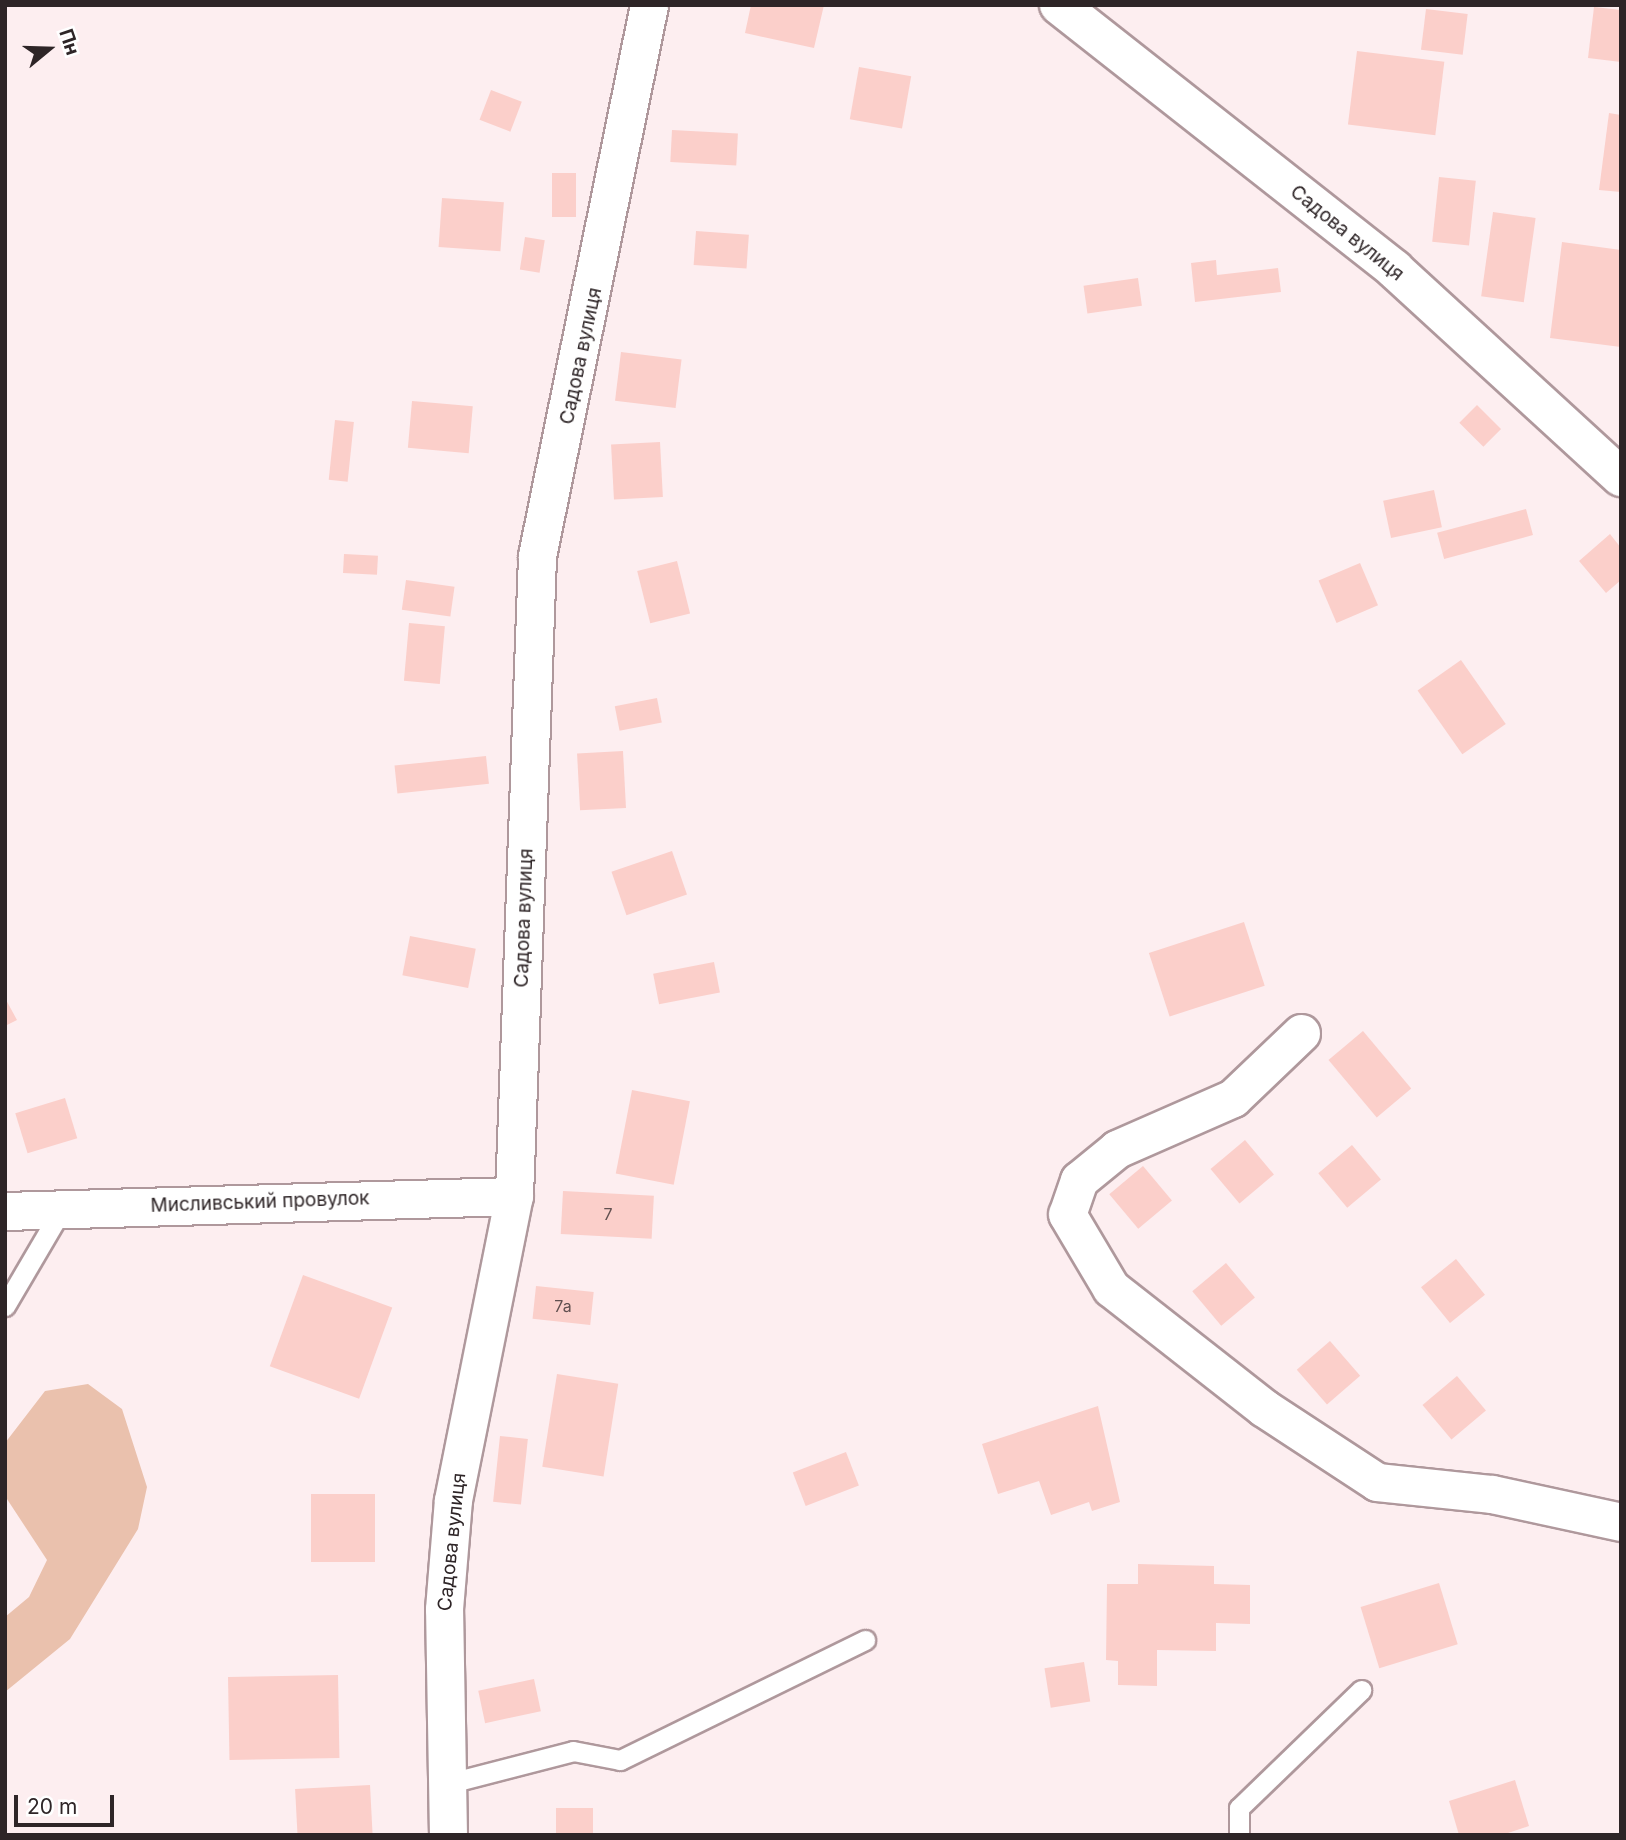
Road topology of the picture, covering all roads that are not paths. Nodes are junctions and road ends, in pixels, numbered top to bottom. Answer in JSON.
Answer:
{"nodes":[{"id":1,"x":649,"y":5,"type":"edge"},
{"id":2,"x":1059,"y":5,"type":"edge"},
{"id":3,"x":1621,"y":477,"type":"edge"},
{"id":4,"x":1301,"y":1033,"type":"dead end"},
{"id":5,"x":514,"y":1196,"type":"junction"},
{"id":6,"x":64,"y":1208,"type":"junction"},
{"id":7,"x":5,"y":1211,"type":"edge"},
{"id":8,"x":5,"y":1306,"type":"edge"},
{"id":9,"x":1621,"y":1522,"type":"edge"},
{"id":10,"x":864,"y":1640,"type":"dead end"},
{"id":11,"x":1361,"y":1690,"type":"dead end"},
{"id":12,"x":442,"y":1785,"type":"junction"},
{"id":13,"x":447,"y":1835,"type":"edge"},
{"id":14,"x":1238,"y":1835,"type":"edge"}],
"edges":[{"from":1,"to":5,"type":"street","name":"Садова вулиця"},
{"from":2,"to":3,"type":"street","name":"Садова вулиця"},
{"from":4,"to":9,"type":"street"},
{"from":5,"to":6,"type":"street","name":"Мисливський провулок"},
{"from":5,"to":12,"type":"street","name":"Садова вулиця"},
{"from":6,"to":7,"type":"street","name":"Мисливський провулок"},
{"from":6,"to":8,"type":"lane"},
{"from":10,"to":12,"type":"lane"},
{"from":11,"to":14,"type":"lane"},
{"from":12,"to":13,"type":"street","name":"Садова вулиця"}]}
